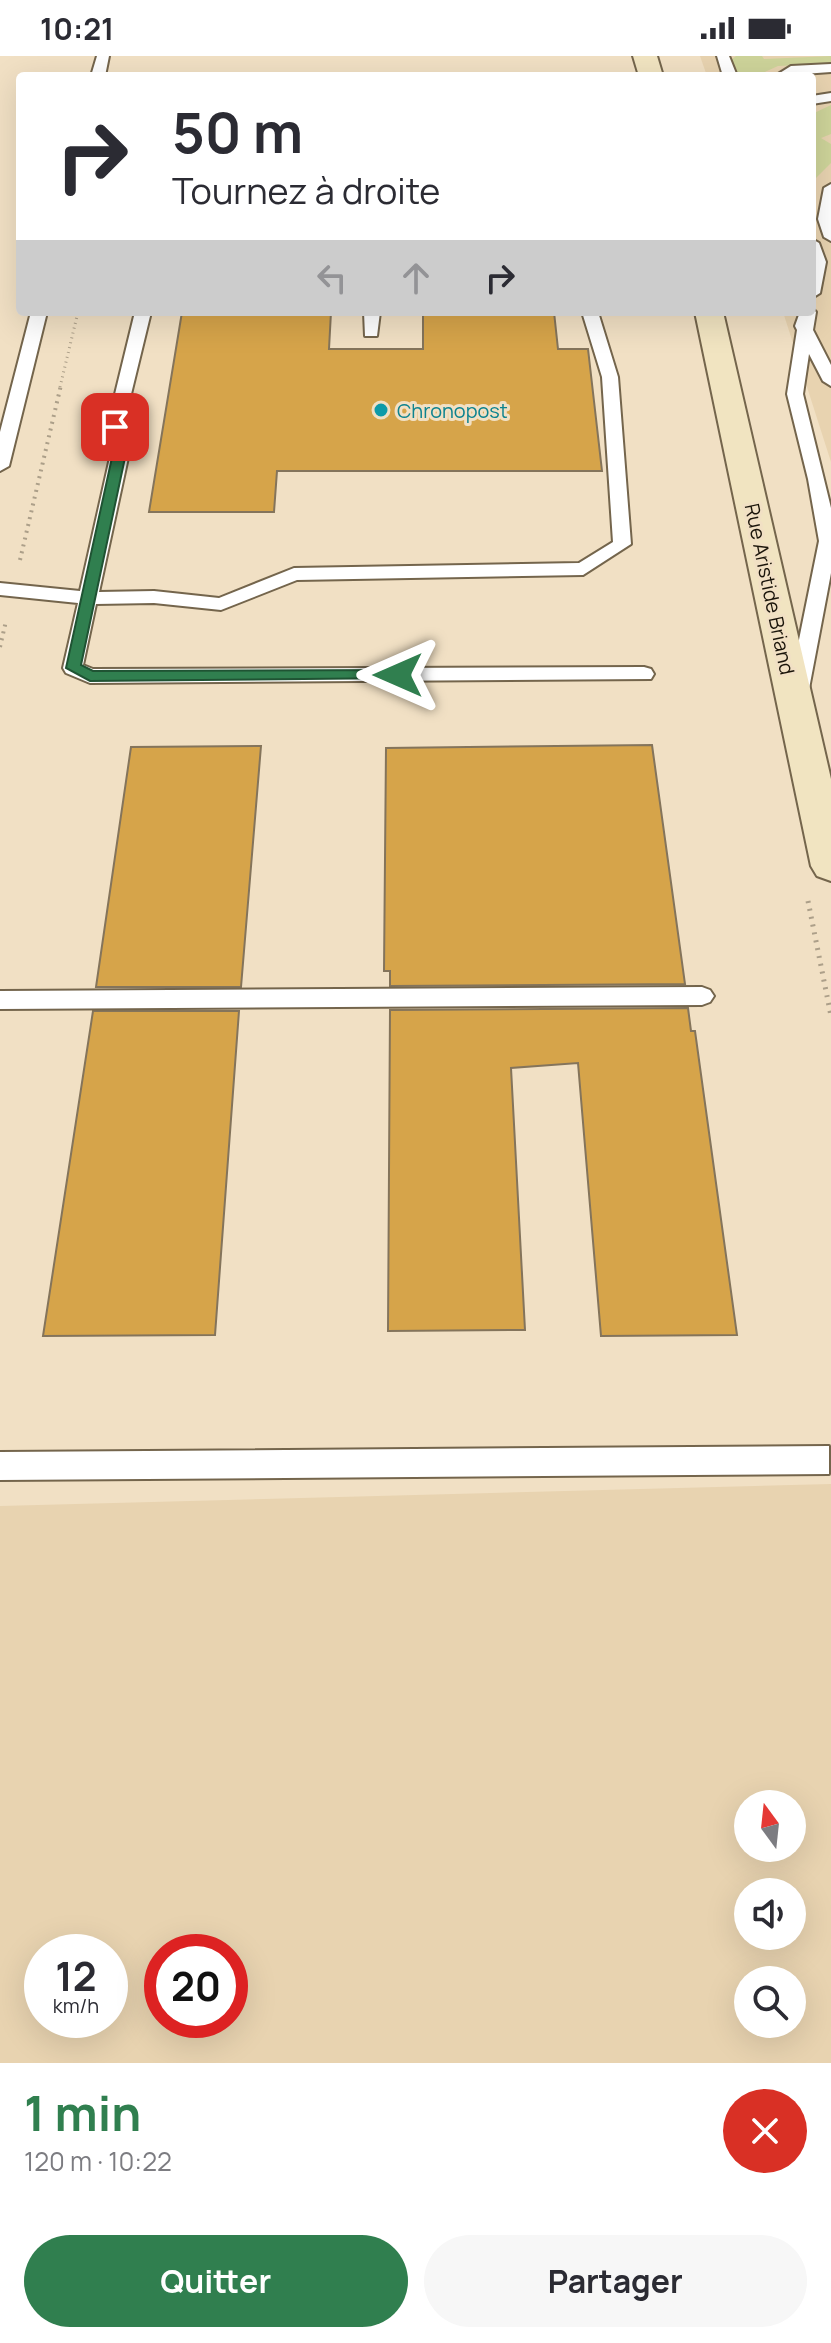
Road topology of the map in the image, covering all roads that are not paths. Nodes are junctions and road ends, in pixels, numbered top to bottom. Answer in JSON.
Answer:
{"nodes":[{"id":1,"x":831,"y":68,"type":"edge"},
{"id":2,"x":788,"y":72,"type":"edge"},
{"id":3,"x":831,"y":188,"type":"edge"},
{"id":4,"x":831,"y":237,"type":"edge"},
{"id":5,"x":38,"y":316,"type":"edge"},
{"id":6,"x":142,"y":316,"type":"edge"},
{"id":7,"x":372,"y":316,"type":"edge"},
{"id":8,"x":591,"y":316,"type":"edge"},
{"id":9,"x":710,"y":316,"type":"edge"},
{"id":10,"x":804,"y":318,"type":"edge"},
{"id":11,"x":371,"y":333,"type":"dead end"},
{"id":12,"x":831,"y":381,"type":"edge"},
{"id":13,"x":0,"y":466,"type":"edge"},
{"id":14,"x":7,"y":589,"type":"edge"},
{"id":15,"x":88,"y":598,"type":"junction"},
{"id":16,"x":644,"y":674,"type":"dead end"},
{"id":17,"x":795,"y":704,"type":"junction"},
{"id":18,"x":831,"y":866,"type":"edge"},
{"id":19,"x":702,"y":996,"type":"dead end"},
{"id":20,"x":0,"y":1000,"type":"edge"},
{"id":21,"x":829,"y":1460,"type":"dead end"},
{"id":22,"x":0,"y":1466,"type":"edge"}],
"edges":[{"from":1,"to":2,"type":"lane"},
{"from":3,"to":4,"type":"lane"},
{"from":5,"to":13,"type":"lane"},
{"from":6,"to":15,"type":"lane"},
{"from":7,"to":11,"type":"lane"},
{"from":8,"to":15,"type":"lane"},
{"from":9,"to":17,"type":"main road","name":"Rue Aristide Briand"},
{"from":10,"to":12,"type":"lane"},
{"from":10,"to":17,"type":"lane"},
{"from":14,"to":15,"type":"lane"},
{"from":15,"to":16,"type":"lane"},
{"from":17,"to":18,"type":"main road","name":"Rue Aristide Briand"},
{"from":19,"to":20,"type":"lane"},
{"from":21,"to":22,"type":"lane"}]}
